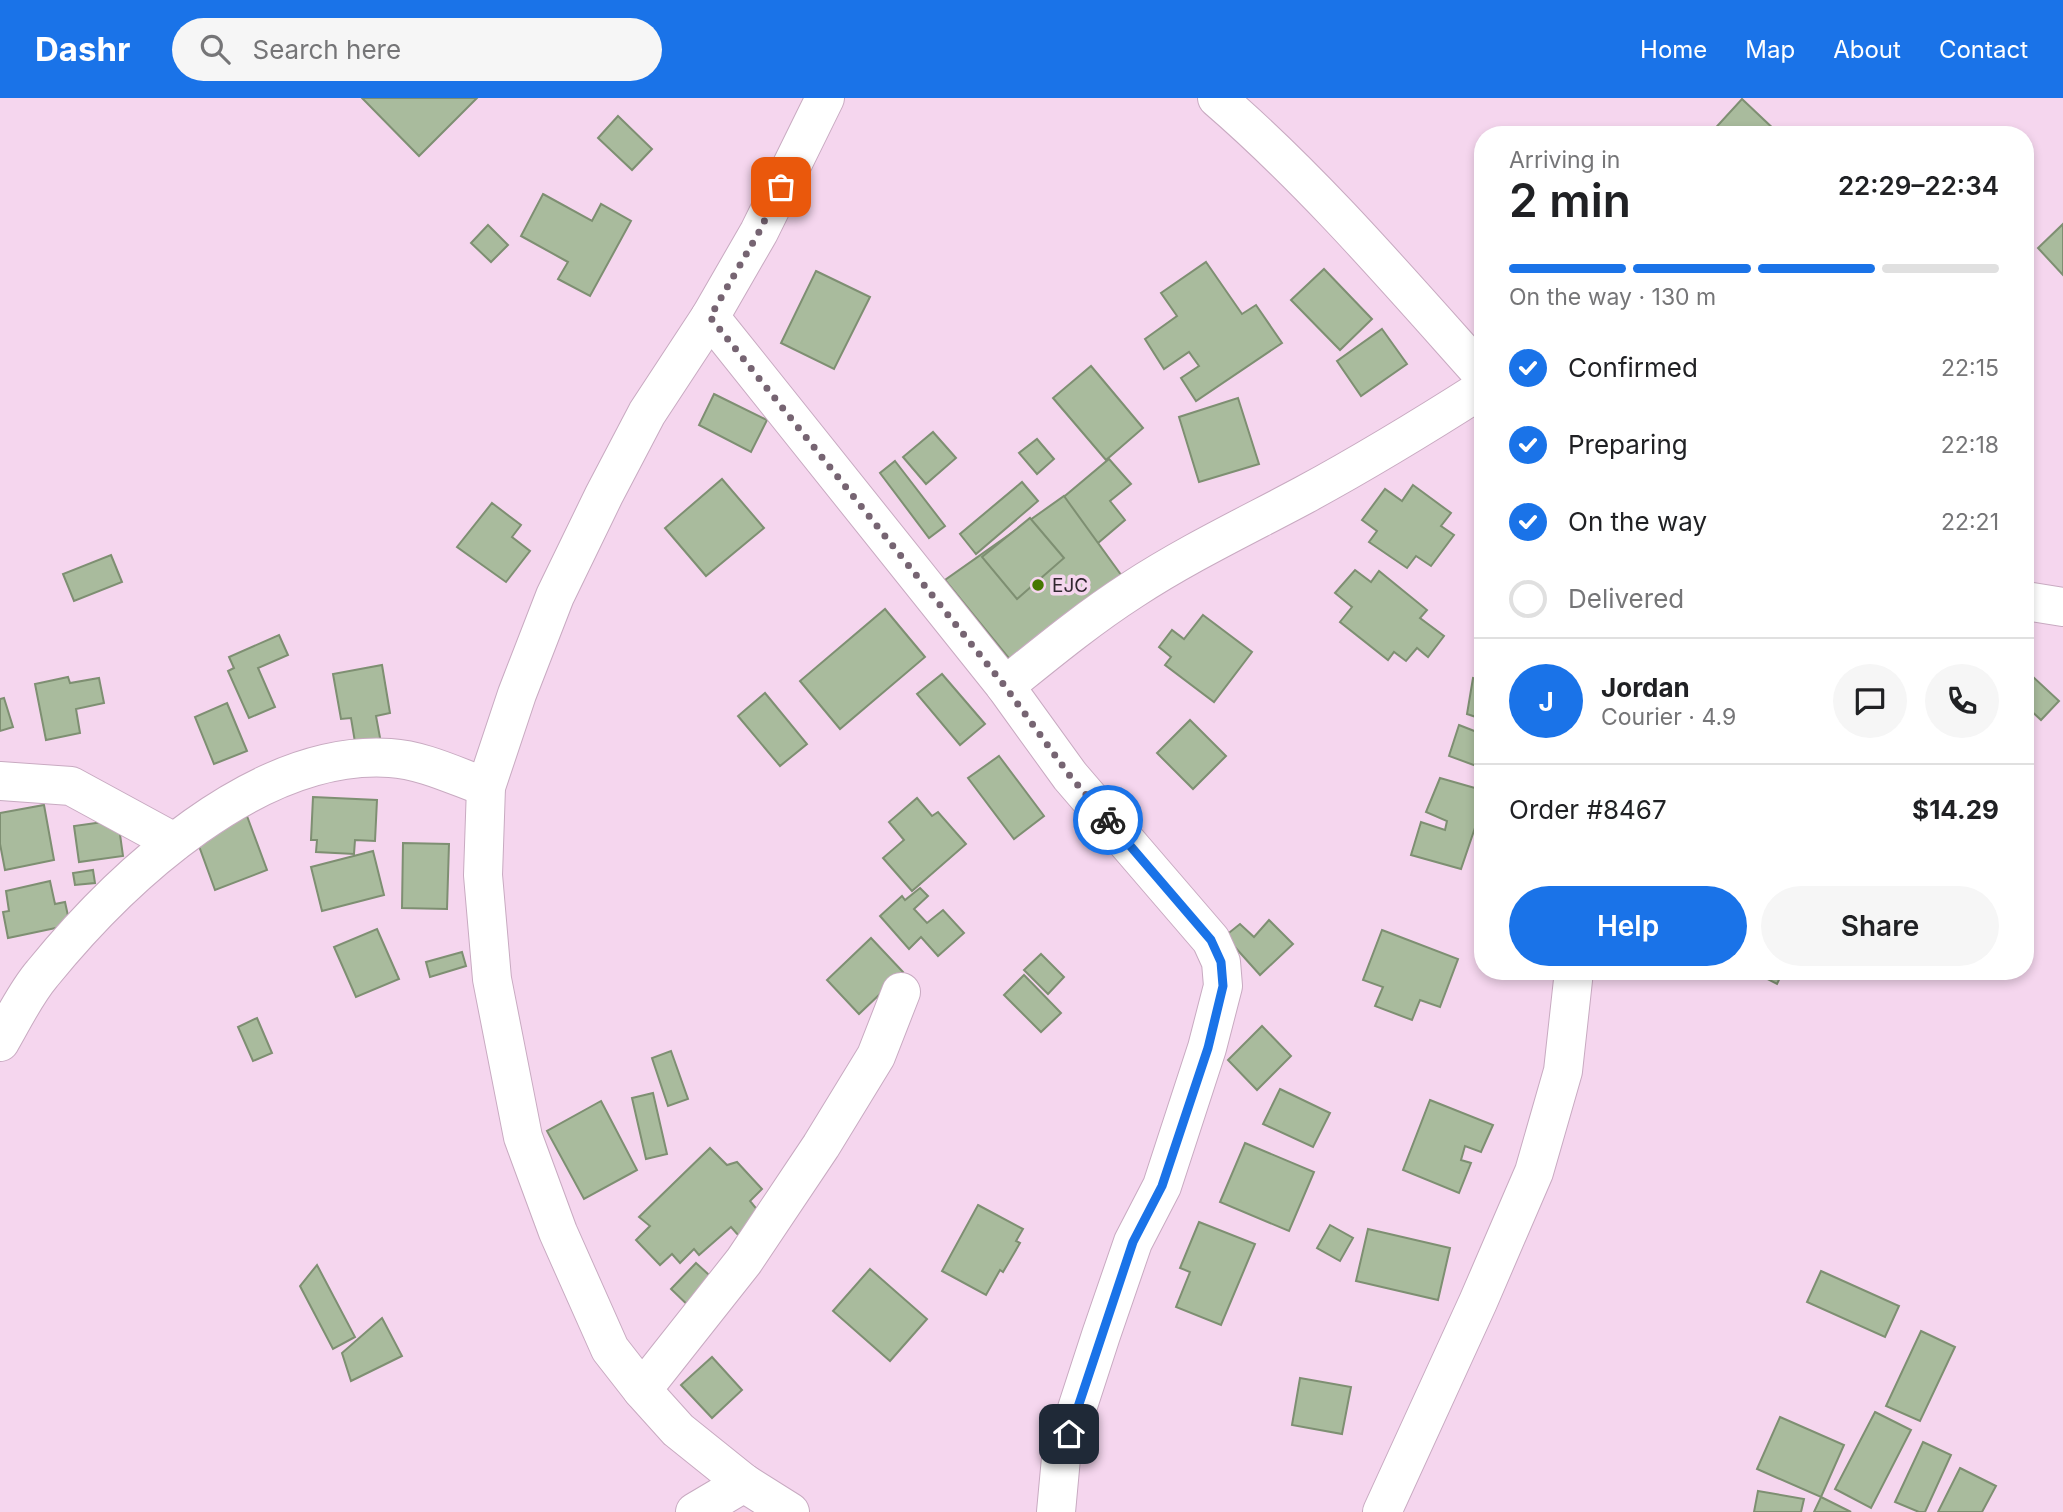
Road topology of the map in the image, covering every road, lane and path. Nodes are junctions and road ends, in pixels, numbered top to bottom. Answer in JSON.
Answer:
{"nodes":[{"id":1,"x":825,"y":98,"type":"edge"},
{"id":2,"x":1217,"y":98,"type":"edge"},
{"id":3,"x":710,"y":317,"type":"junction"},
{"id":4,"x":1474,"y":365,"type":"edge"},
{"id":5,"x":1474,"y":395,"type":"edge"},
{"id":6,"x":2034,"y":602,"type":"edge"},
{"id":7,"x":2063,"y":607,"type":"edge"},
{"id":8,"x":1004,"y":685,"type":"junction"},
{"id":9,"x":0,"y":781,"type":"edge"},
{"id":10,"x":486,"y":787,"type":"junction"},
{"id":11,"x":174,"y":842,"type":"junction"},
{"id":12,"x":1573,"y":980,"type":"edge"},
{"id":13,"x":901,"y":992,"type":"dead end"},
{"id":14,"x":0,"y":1042,"type":"edge"},
{"id":15,"x":642,"y":1390,"type":"junction"},
{"id":16,"x":744,"y":1483,"type":"junction"},
{"id":17,"x":695,"y":1512,"type":"edge"},
{"id":18,"x":790,"y":1512,"type":"edge"},
{"id":19,"x":1056,"y":1512,"type":"edge"},
{"id":20,"x":1382,"y":1512,"type":"edge"}],
"edges":[{"from":1,"to":3,"type":"street"},
{"from":2,"to":4,"type":"street"},
{"from":3,"to":8,"type":"street"},
{"from":3,"to":10,"type":"street"},
{"from":5,"to":8,"type":"street"},
{"from":6,"to":7,"type":"street"},
{"from":8,"to":19,"type":"street"},
{"from":9,"to":11,"type":"street"},
{"from":10,"to":11,"type":"street"},
{"from":10,"to":15,"type":"street"},
{"from":11,"to":14,"type":"street"},
{"from":12,"to":20,"type":"street"},
{"from":13,"to":15,"type":"street"},
{"from":15,"to":16,"type":"street"},
{"from":16,"to":17,"type":"street"},
{"from":16,"to":18,"type":"street"}]}
